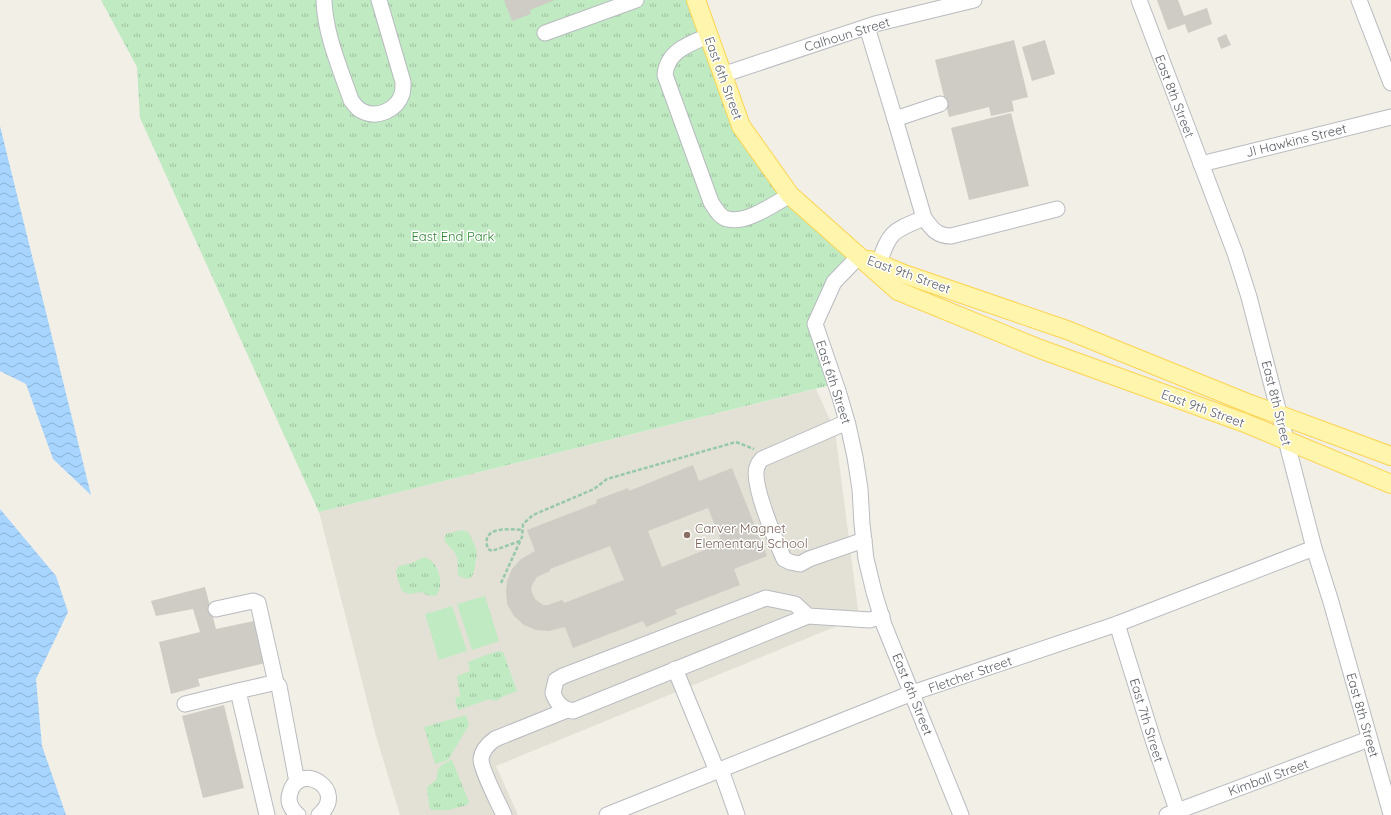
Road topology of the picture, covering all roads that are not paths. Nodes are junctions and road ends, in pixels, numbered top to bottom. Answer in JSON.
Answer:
{"nodes":[{"id":1,"x":324,"y":0,"type":"edge"},
{"id":2,"x":379,"y":0,"type":"edge"},
{"id":3,"x":636,"y":0,"type":"edge"},
{"id":4,"x":696,"y":0,"type":"edge"},
{"id":5,"x":974,"y":0,"type":"edge"},
{"id":6,"x":1139,"y":0,"type":"edge"},
{"id":7,"x":1358,"y":0,"type":"edge"},
{"id":8,"x":603,"y":6,"type":"edge"},
{"id":9,"x":867,"y":27,"type":"junction"},
{"id":10,"x":546,"y":33,"type":"dead end"},
{"id":11,"x":708,"y":36,"type":"junction"},
{"id":12,"x":722,"y":75,"type":"junction"},
{"id":13,"x":1391,"y":83,"type":"edge"},
{"id":14,"x":940,"y":104,"type":"dead end"},
{"id":15,"x":1391,"y":117,"type":"edge"},
{"id":16,"x":895,"y":120,"type":"junction"},
{"id":17,"x":1201,"y":164,"type":"junction"},
{"id":18,"x":790,"y":195,"type":"junction"},
{"id":19,"x":1057,"y":209,"type":"dead end"},
{"id":20,"x":924,"y":218,"type":"junction"},
{"id":21,"x":860,"y":256,"type":"junction"},
{"id":22,"x":879,"y":264,"type":"junction"},
{"id":23,"x":1280,"y":415,"type":"junction"},
{"id":24,"x":847,"y":422,"type":"junction"},
{"id":25,"x":1287,"y":440,"type":"junction"},
{"id":26,"x":1391,"y":456,"type":"edge"},
{"id":27,"x":1391,"y":484,"type":"edge"},
{"id":28,"x":864,"y":540,"type":"junction"},
{"id":29,"x":1314,"y":548,"type":"junction"},
{"id":30,"x":216,"y":609,"type":"dead end"},
{"id":31,"x":808,"y":616,"type":"junction"},
{"id":32,"x":882,"y":616,"type":"junction"},
{"id":33,"x":1117,"y":624,"type":"junction"},
{"id":34,"x":675,"y":669,"type":"junction"},
{"id":35,"x":276,"y":683,"type":"junction"},
{"id":36,"x":238,"y":691,"type":"junction"},
{"id":37,"x":912,"y":693,"type":"junction"},
{"id":38,"x":185,"y":704,"type":"dead end"},
{"id":39,"x":567,"y":710,"type":"junction"},
{"id":40,"x":1369,"y":739,"type":"junction"},
{"id":41,"x":719,"y":770,"type":"junction"},
{"id":42,"x":297,"y":782,"type":"junction"},
{"id":43,"x":615,"y":813,"type":"edge"},
{"id":44,"x":1175,"y":813,"type":"edge"},
{"id":45,"x":1391,"y":814,"type":"edge"},
{"id":46,"x":266,"y":815,"type":"edge"},
{"id":47,"x":298,"y":815,"type":"edge"},
{"id":48,"x":319,"y":815,"type":"edge"},
{"id":49,"x":504,"y":815,"type":"edge"},
{"id":50,"x":737,"y":815,"type":"edge"},
{"id":51,"x":961,"y":815,"type":"edge"}],
"edges":[{"from":1,"to":2,"type":"street"},
{"from":3,"to":8,"type":"street"},
{"from":4,"to":11,"type":"main road","name":"East 6th Street"},
{"from":5,"to":9,"type":"street","name":"Calhoun Street"},
{"from":6,"to":17,"type":"street","name":"East 8th Street"},
{"from":7,"to":13,"type":"street"},
{"from":8,"to":10,"type":"street"},
{"from":9,"to":12,"type":"street","name":"Calhoun Street"},
{"from":9,"to":16,"type":"street"},
{"from":11,"to":12,"type":"main road","name":"East 6th Street"},
{"from":11,"to":18,"type":"street"},
{"from":12,"to":18,"type":"main road","name":"East 6th Street"},
{"from":14,"to":16,"type":"street"},
{"from":15,"to":17,"type":"street","name":"Jl Hawkins Street"},
{"from":16,"to":20,"type":"street"},
{"from":17,"to":23,"type":"street","name":"East 8th Street"},
{"from":18,"to":21,"type":"main road","name":"East 6th Street"},
{"from":19,"to":20,"type":"street"},
{"from":20,"to":22,"type":"street"},
{"from":21,"to":22,"type":"main road","name":"East 9th Street"},
{"from":21,"to":24,"type":"street","name":"East 6th Street"},
{"from":21,"to":25,"type":"main road","name":"East 9th Street"},
{"from":22,"to":23,"type":"main road","name":"East 9th Street"},
{"from":23,"to":25,"type":"street","name":"East 8th Street"},
{"from":23,"to":26,"type":"main road","name":"East 9th Street"},
{"from":24,"to":28,"type":"street","name":"East 6th Street"},
{"from":24,"to":28,"type":"street"},
{"from":25,"to":27,"type":"main road","name":"East 9th Street"},
{"from":25,"to":29,"type":"street","name":"East 8th Street"},
{"from":28,"to":32,"type":"street","name":"East 6th Street"},
{"from":29,"to":33,"type":"street","name":"Fletcher Street"},
{"from":29,"to":40,"type":"street","name":"East 8th Street"},
{"from":30,"to":35,"type":"street"},
{"from":31,"to":32,"type":"street"},
{"from":31,"to":34,"type":"street"},
{"from":31,"to":39,"type":"street"},
{"from":32,"to":37,"type":"street","name":"East 6th Street"},
{"from":33,"to":37,"type":"street","name":"Fletcher Street"},
{"from":33,"to":44,"type":"street","name":"East 7th Street"},
{"from":34,"to":39,"type":"street"},
{"from":34,"to":41,"type":"street"},
{"from":35,"to":36,"type":"street"},
{"from":35,"to":42,"type":"street"},
{"from":36,"to":38,"type":"street"},
{"from":36,"to":46,"type":"street"},
{"from":37,"to":41,"type":"street","name":"Fletcher Street"},
{"from":37,"to":51,"type":"street","name":"East 6th Street"},
{"from":39,"to":49,"type":"street"},
{"from":40,"to":44,"type":"street","name":"Kimball Street"},
{"from":40,"to":45,"type":"street","name":"East 8th Street"},
{"from":41,"to":43,"type":"street","name":"Fletcher Street"},
{"from":41,"to":50,"type":"street"},
{"from":42,"to":47,"type":"street"},
{"from":42,"to":48,"type":"street"}]}
